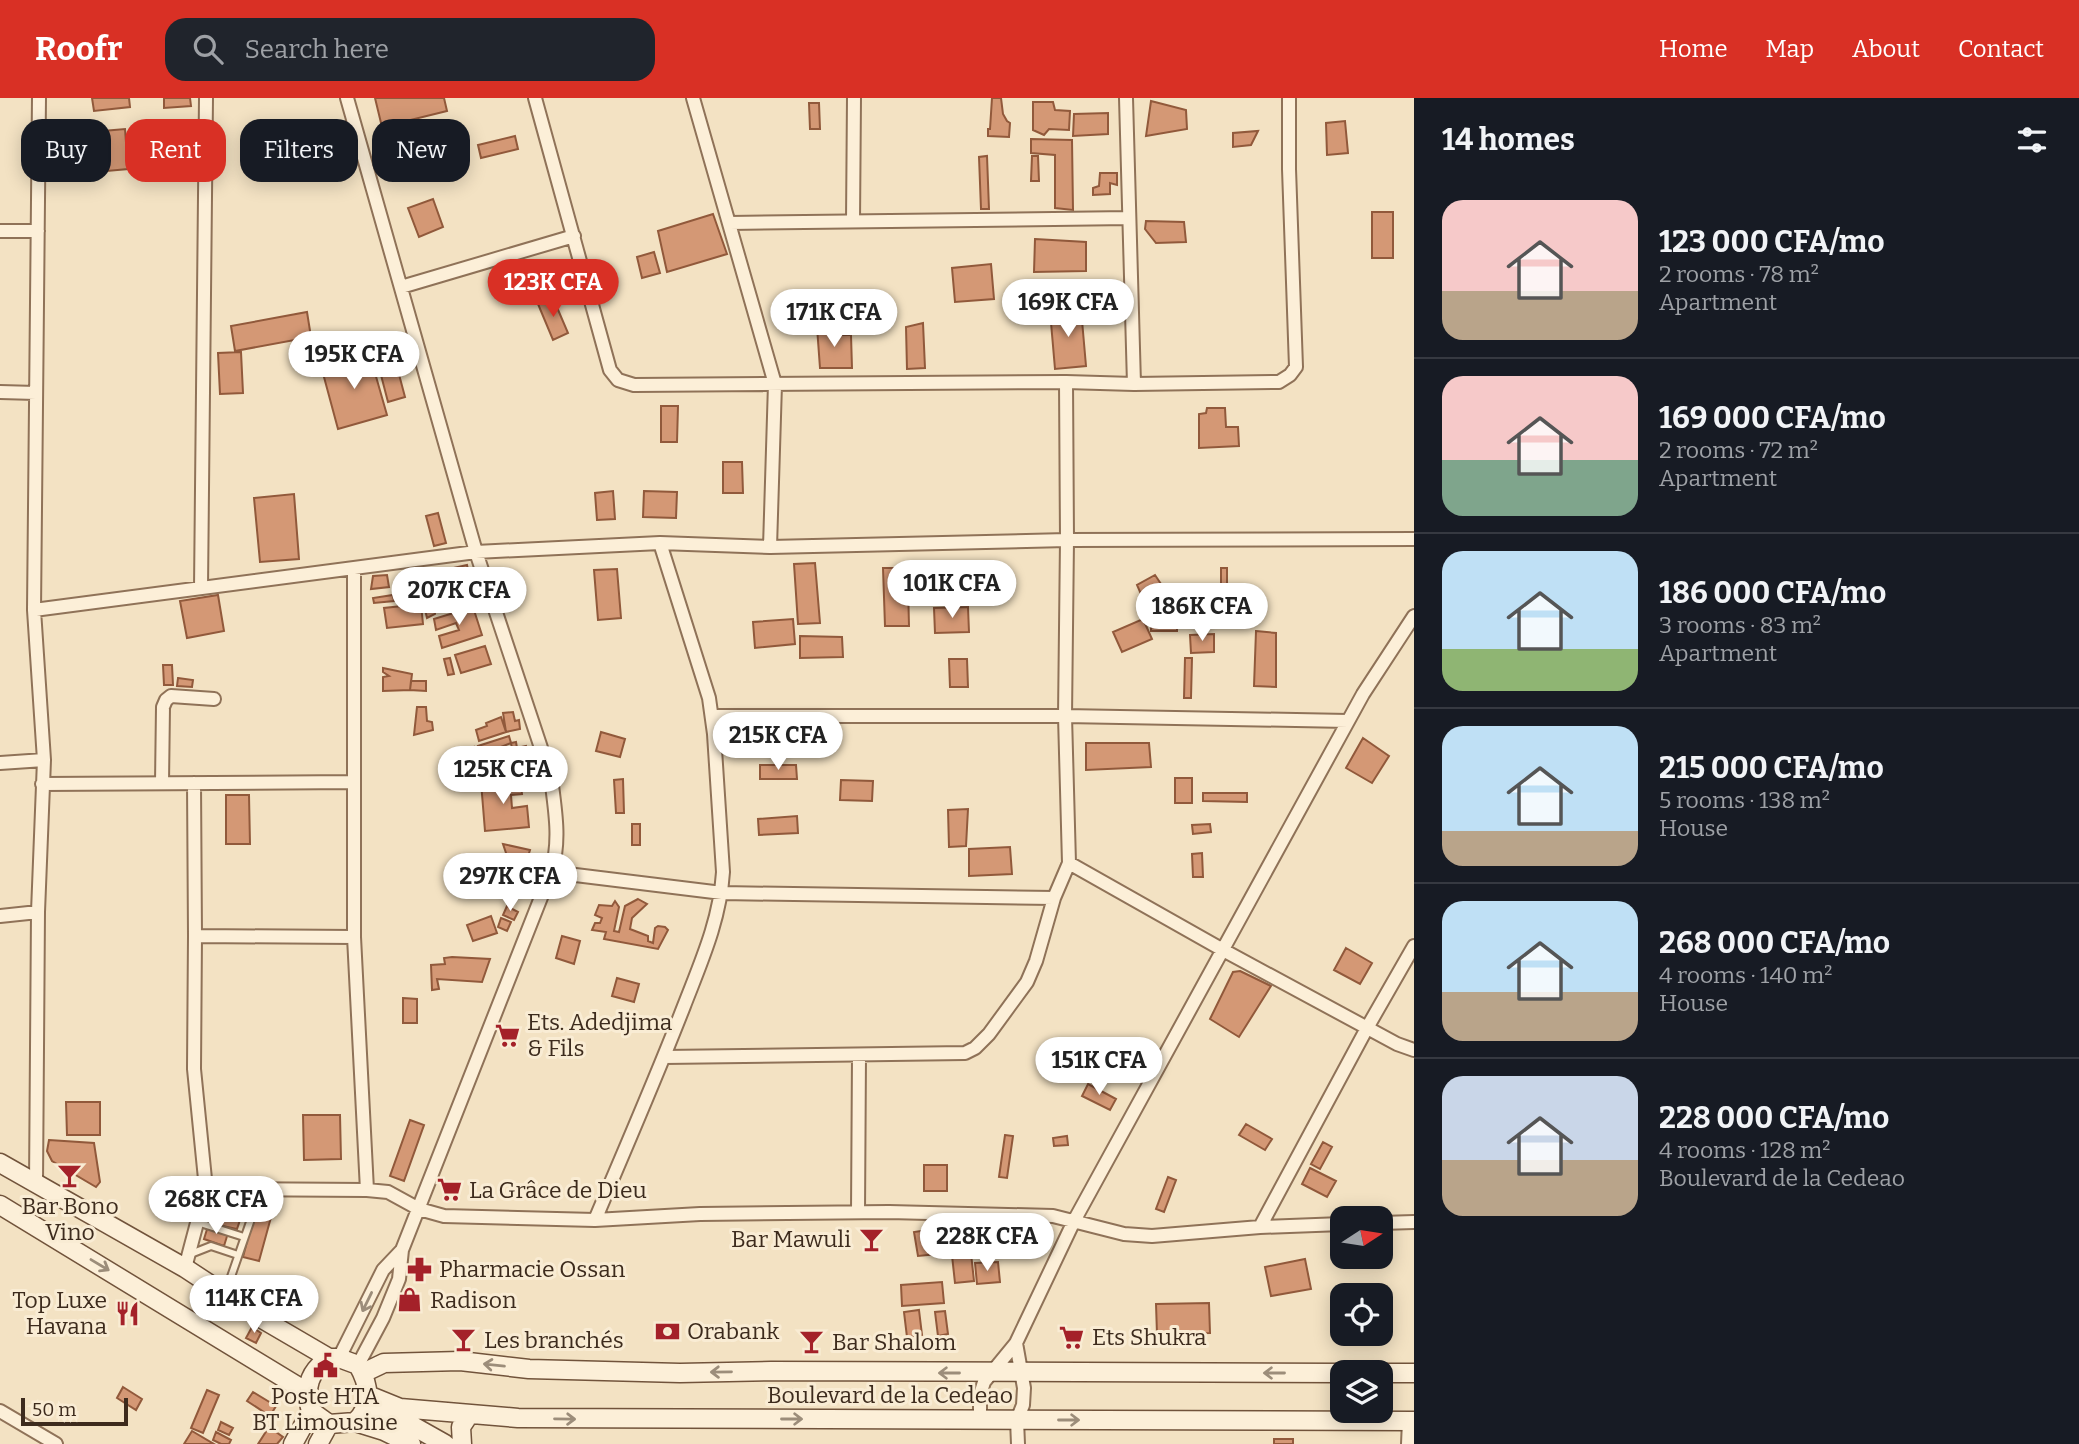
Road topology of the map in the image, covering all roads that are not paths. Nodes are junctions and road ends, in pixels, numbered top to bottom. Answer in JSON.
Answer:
{"nodes":[{"id":1,"x":39,"y":98,"type":"edge"},
{"id":2,"x":206,"y":98,"type":"edge"},
{"id":3,"x":347,"y":98,"type":"edge"},
{"id":4,"x":534,"y":98,"type":"edge"},
{"id":5,"x":693,"y":98,"type":"edge"},
{"id":6,"x":854,"y":98,"type":"edge"},
{"id":7,"x":1126,"y":98,"type":"edge"},
{"id":8,"x":1289,"y":98,"type":"edge"},
{"id":9,"x":1129,"y":218,"type":"junction"},
{"id":10,"x":853,"y":221,"type":"junction"},
{"id":11,"x":730,"y":223,"type":"junction"},
{"id":12,"x":0,"y":231,"type":"edge"},
{"id":13,"x":38,"y":231,"type":"junction"},
{"id":14,"x":574,"y":236,"type":"junction"},
{"id":15,"x":401,"y":287,"type":"junction"},
{"id":16,"x":1066,"y":383,"type":"junction"},
{"id":17,"x":775,"y":384,"type":"junction"},
{"id":18,"x":1134,"y":384,"type":"junction"},
{"id":19,"x":0,"y":392,"type":"edge"},
{"id":20,"x":36,"y":393,"type":"junction"},
{"id":21,"x":1414,"y":539,"type":"edge"},
{"id":22,"x":1067,"y":540,"type":"junction"},
{"id":23,"x":660,"y":543,"type":"junction"},
{"id":24,"x":770,"y":547,"type":"junction"},
{"id":25,"x":476,"y":552,"type":"junction"},
{"id":26,"x":354,"y":568,"type":"junction"},
{"id":27,"x":201,"y":588,"type":"junction"},
{"id":28,"x":34,"y":610,"type":"junction"},
{"id":29,"x":1414,"y":616,"type":"edge"},
{"id":30,"x":214,"y":699,"type":"dead end"},
{"id":31,"x":712,"y":716,"type":"junction"},
{"id":32,"x":1065,"y":716,"type":"junction"},
{"id":33,"x":1348,"y":721,"type":"junction"},
{"id":34,"x":44,"y":760,"type":"junction"},
{"id":35,"x":0,"y":763,"type":"edge"},
{"id":36,"x":354,"y":782,"type":"junction"},
{"id":37,"x":162,"y":783,"type":"junction"},
{"id":38,"x":194,"y":783,"type":"junction"},
{"id":39,"x":42,"y":784,"type":"junction"},
{"id":40,"x":1069,"y":863,"type":"junction"},
{"id":41,"x":551,"y":872,"type":"junction"},
{"id":42,"x":722,"y":893,"type":"junction"},
{"id":43,"x":1054,"y":898,"type":"junction"},
{"id":44,"x":38,"y":912,"type":"junction"},
{"id":45,"x":0,"y":916,"type":"edge"},
{"id":46,"x":195,"y":936,"type":"junction"},
{"id":47,"x":354,"y":937,"type":"junction"},
{"id":48,"x":1414,"y":946,"type":"edge"},
{"id":49,"x":1223,"y":950,"type":"junction"},
{"id":50,"x":1367,"y":1028,"type":"junction"},
{"id":51,"x":1414,"y":1051,"type":"edge"},
{"id":52,"x":859,"y":1056,"type":"junction"},
{"id":53,"x":664,"y":1057,"type":"junction"},
{"id":54,"x":0,"y":1163,"type":"edge"},
{"id":55,"x":36,"y":1184,"type":"junction"},
{"id":56,"x":206,"y":1189,"type":"junction"},
{"id":57,"x":367,"y":1190,"type":"junction"},
{"id":58,"x":0,"y":1205,"type":"edge"},
{"id":59,"x":419,"y":1209,"type":"junction"},
{"id":60,"x":858,"y":1212,"type":"junction"},
{"id":61,"x":595,"y":1220,"type":"junction"},
{"id":62,"x":1074,"y":1221,"type":"junction"},
{"id":63,"x":197,"y":1222,"type":"junction"},
{"id":64,"x":1414,"y":1222,"type":"edge"},
{"id":65,"x":250,"y":1223,"type":"dead end"},
{"id":66,"x":1393,"y":1223,"type":"edge"},
{"id":67,"x":1330,"y":1224,"type":"edge"},
{"id":68,"x":1260,"y":1227,"type":"junction"},
{"id":69,"x":244,"y":1237,"type":"junction"},
{"id":70,"x":402,"y":1250,"type":"junction"},
{"id":71,"x":238,"y":1255,"type":"junction"},
{"id":72,"x":186,"y":1262,"type":"junction"},
{"id":73,"x":225,"y":1295,"type":"junction"},
{"id":74,"x":1016,"y":1343,"type":"junction"},
{"id":75,"x":334,"y":1358,"type":"junction"},
{"id":76,"x":360,"y":1369,"type":"junction"},
{"id":77,"x":991,"y":1373,"type":"junction"},
{"id":78,"x":1023,"y":1373,"type":"junction"},
{"id":79,"x":1330,"y":1373,"type":"edge"},
{"id":80,"x":1393,"y":1373,"type":"edge"},
{"id":81,"x":1414,"y":1373,"type":"edge"},
{"id":82,"x":307,"y":1392,"type":"junction"},
{"id":83,"x":368,"y":1400,"type":"junction"},
{"id":84,"x":0,"y":1410,"type":"edge"},
{"id":85,"x":311,"y":1411,"type":"junction"},
{"id":86,"x":472,"y":1415,"type":"junction"},
{"id":87,"x":980,"y":1420,"type":"junction"},
{"id":88,"x":1017,"y":1420,"type":"junction"},
{"id":89,"x":1411,"y":1421,"type":"edge"},
{"id":90,"x":355,"y":1422,"type":"junction"},
{"id":91,"x":329,"y":1424,"type":"junction"},
{"id":92,"x":56,"y":1444,"type":"edge"},
{"id":93,"x":293,"y":1444,"type":"edge"},
{"id":94,"x":318,"y":1444,"type":"edge"},
{"id":95,"x":411,"y":1444,"type":"edge"},
{"id":96,"x":445,"y":1444,"type":"edge"},
{"id":97,"x":462,"y":1444,"type":"edge"},
{"id":98,"x":1018,"y":1444,"type":"edge"},
{"id":99,"x":1408,"y":1444,"type":"edge"}],
"edges":[{"from":1,"to":13,"type":"street"},
{"from":2,"to":27,"type":"street"},
{"from":3,"to":15,"type":"street"},
{"from":4,"to":14,"type":"street"},
{"from":5,"to":11,"type":"street"},
{"from":6,"to":10,"type":"street"},
{"from":7,"to":9,"type":"street"},
{"from":8,"to":18,"type":"street"},
{"from":9,"to":10,"type":"street"},
{"from":9,"to":18,"type":"street"},
{"from":10,"to":11,"type":"street"},
{"from":11,"to":17,"type":"street"},
{"from":12,"to":13,"type":"street"},
{"from":13,"to":20,"type":"street"},
{"from":14,"to":15,"type":"street"},
{"from":14,"to":17,"type":"street"},
{"from":15,"to":25,"type":"street"},
{"from":16,"to":17,"type":"street"},
{"from":16,"to":18,"type":"street"},
{"from":16,"to":22,"type":"street"},
{"from":17,"to":24,"type":"street"},
{"from":19,"to":20,"type":"street"},
{"from":20,"to":28,"type":"street"},
{"from":21,"to":22,"type":"street"},
{"from":22,"to":24,"type":"street"},
{"from":22,"to":32,"type":"street"},
{"from":23,"to":24,"type":"street"},
{"from":23,"to":25,"type":"street"},
{"from":23,"to":31,"type":"street"},
{"from":25,"to":26,"type":"street"},
{"from":25,"to":41,"type":"street"},
{"from":26,"to":27,"type":"street"},
{"from":26,"to":36,"type":"street"},
{"from":27,"to":28,"type":"street"},
{"from":28,"to":34,"type":"street"},
{"from":29,"to":33,"type":"street"},
{"from":30,"to":37,"type":"street"},
{"from":31,"to":32,"type":"street"},
{"from":31,"to":42,"type":"street"},
{"from":32,"to":33,"type":"street"},
{"from":32,"to":40,"type":"street"},
{"from":33,"to":49,"type":"street"},
{"from":34,"to":35,"type":"street"},
{"from":34,"to":39,"type":"street"},
{"from":36,"to":38,"type":"street"},
{"from":36,"to":47,"type":"street"},
{"from":37,"to":38,"type":"street"},
{"from":37,"to":39,"type":"street"},
{"from":38,"to":46,"type":"street"},
{"from":39,"to":44,"type":"street"},
{"from":40,"to":43,"type":"street"},
{"from":40,"to":49,"type":"street"},
{"from":41,"to":42,"type":"street"},
{"from":41,"to":59,"type":"street"},
{"from":42,"to":43,"type":"street"},
{"from":42,"to":53,"type":"street"},
{"from":43,"to":52,"type":"street"},
{"from":44,"to":45,"type":"street"},
{"from":44,"to":55,"type":"street"},
{"from":46,"to":47,"type":"street"},
{"from":46,"to":56,"type":"street"},
{"from":47,"to":57,"type":"street"},
{"from":48,"to":50,"type":"street"},
{"from":49,"to":50,"type":"street"},
{"from":49,"to":62,"type":"street"},
{"from":50,"to":51,"type":"street"},
{"from":50,"to":68,"type":"street"},
{"from":52,"to":53,"type":"street"},
{"from":52,"to":60,"type":"street"},
{"from":53,"to":61,"type":"street"},
{"from":54,"to":55,"type":"main road"},
{"from":55,"to":72,"type":"main road"},
{"from":56,"to":57,"type":"street"},
{"from":56,"to":63,"type":"street"},
{"from":57,"to":59,"type":"street"},
{"from":58,"to":82,"type":"main road","one_way":true},
{"from":59,"to":61,"type":"street"},
{"from":59,"to":70,"type":"street"},
{"from":60,"to":61,"type":"street"},
{"from":60,"to":62,"type":"street"},
{"from":62,"to":68,"type":"street"},
{"from":62,"to":74,"type":"street"},
{"from":63,"to":69,"type":"lane"},
{"from":63,"to":72,"type":"street"},
{"from":64,"to":66,"type":"street"},
{"from":65,"to":69,"type":"lane"},
{"from":67,"to":68,"type":"street"},
{"from":69,"to":71,"type":"lane"},
{"from":70,"to":75,"type":"street","one_way":true},
{"from":70,"to":76,"type":"street"},
{"from":71,"to":72,"type":"lane"},
{"from":71,"to":73,"type":"lane"},
{"from":72,"to":73,"type":"main road"},
{"from":73,"to":75,"type":"main road"},
{"from":74,"to":77,"type":"street"},
{"from":74,"to":78,"type":"street"},
{"from":75,"to":76,"type":"main road"},
{"from":75,"to":82,"type":"main road"},
{"from":77,"to":76,"type":"main road","name":"Boulevard de la Cedeao","one_way":true},
{"from":76,"to":83,"type":"main road"},
{"from":77,"to":78,"type":"main road","name":"Boulevard de la Cedeao"},
{"from":77,"to":87,"type":"street"},
{"from":79,"to":78,"type":"main road","name":"Boulevard de la Cedeao","one_way":true},
{"from":78,"to":88,"type":"street"},
{"from":80,"to":81,"type":"main road"},
{"from":82,"to":85,"type":"main road"},
{"from":83,"to":86,"type":"main road","name":"Boulevard de la Cedeao"},
{"from":83,"to":90,"type":"main road"},
{"from":83,"to":96,"type":"main road"},
{"from":84,"to":92,"type":"street"},
{"from":85,"to":91,"type":"main road"},
{"from":85,"to":93,"type":"main road"},
{"from":86,"to":87,"type":"main road","name":"Boulevard de la Cedeao","one_way":true},
{"from":86,"to":97,"type":"main road"},
{"from":87,"to":88,"type":"main road","name":"Boulevard de la Cedeao"},
{"from":88,"to":89,"type":"main road","name":"Boulevard de la Cedeao","one_way":true},
{"from":88,"to":98,"type":"street"},
{"from":89,"to":99,"type":"street"},
{"from":90,"to":91,"type":"main road"},
{"from":90,"to":95,"type":"main road"},
{"from":91,"to":94,"type":"main road"}]}
